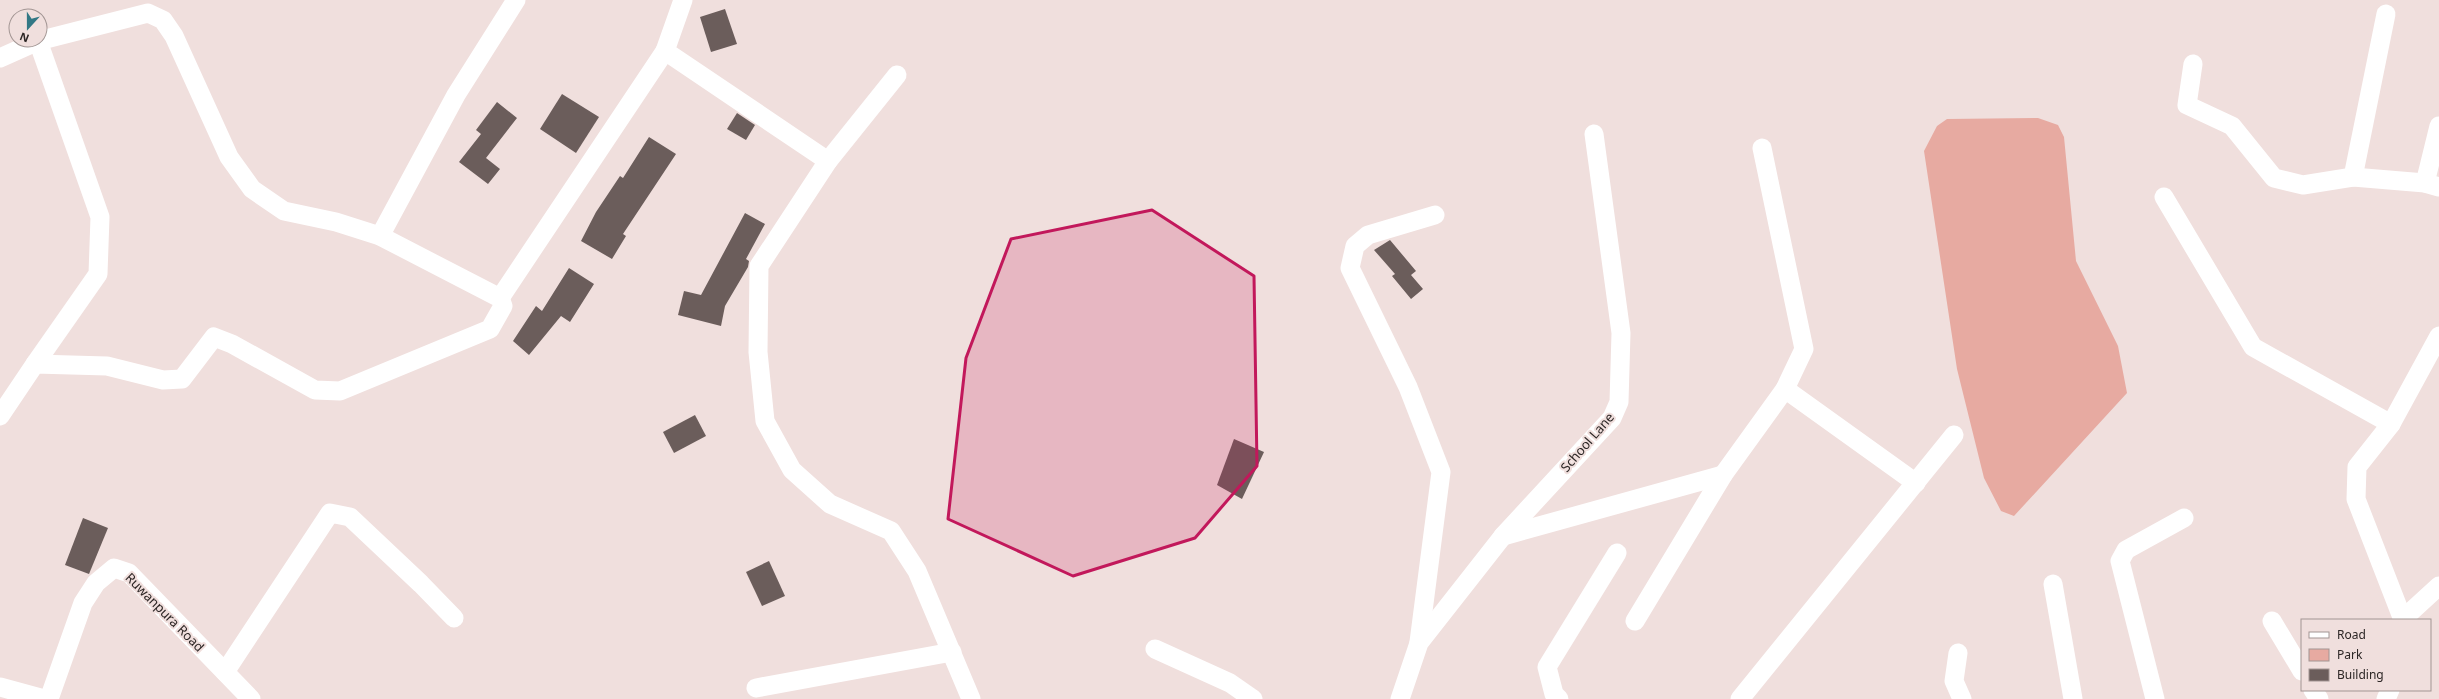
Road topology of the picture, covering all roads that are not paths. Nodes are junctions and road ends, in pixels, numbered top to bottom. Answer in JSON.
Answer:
{"nodes":[{"id":1,"x":516,"y":0,"type":"edge"},
{"id":2,"x":683,"y":0,"type":"edge"},
{"id":3,"x":2386,"y":14,"type":"dead end"},
{"id":4,"x":48,"y":38,"type":"edge"},
{"id":5,"x":22,"y":48,"type":"edge"},
{"id":6,"x":40,"y":48,"type":"edge"},
{"id":7,"x":665,"y":51,"type":"junction"},
{"id":8,"x":0,"y":58,"type":"edge"},
{"id":9,"x":2193,"y":64,"type":"dead end"},
{"id":10,"x":897,"y":75,"type":"dead end"},
{"id":11,"x":2439,"y":126,"type":"edge"},
{"id":12,"x":1594,"y":134,"type":"dead end"},
{"id":13,"x":1762,"y":148,"type":"dead end"},
{"id":14,"x":828,"y":161,"type":"junction"},
{"id":15,"x":2353,"y":177,"type":"junction"},
{"id":16,"x":2432,"y":185,"type":"edge"},
{"id":17,"x":2164,"y":197,"type":"dead end"},
{"id":18,"x":1435,"y":215,"type":"dead end"},
{"id":19,"x":380,"y":236,"type":"junction"},
{"id":20,"x":500,"y":298,"type":"junction"},
{"id":21,"x":2439,"y":336,"type":"edge"},
{"id":22,"x":36,"y":364,"type":"junction"},
{"id":23,"x":1786,"y":389,"type":"junction"},
{"id":24,"x":1,"y":412,"type":"edge"},
{"id":25,"x":2391,"y":424,"type":"junction"},
{"id":26,"x":1954,"y":435,"type":"dead end"},
{"id":27,"x":1723,"y":475,"type":"junction"},
{"id":28,"x":1916,"y":483,"type":"junction"},
{"id":29,"x":2184,"y":518,"type":"dead end"},
{"id":30,"x":1503,"y":536,"type":"junction"},
{"id":31,"x":1617,"y":553,"type":"dead end"},
{"id":32,"x":2053,"y":584,"type":"dead end"},
{"id":33,"x":2439,"y":586,"type":"edge"},
{"id":34,"x":454,"y":618,"type":"dead end"},
{"id":35,"x":2404,"y":619,"type":"edge"},
{"id":36,"x":1635,"y":621,"type":"dead end"},
{"id":37,"x":2272,"y":621,"type":"dead end"},
{"id":38,"x":1419,"y":643,"type":"junction"},
{"id":39,"x":1155,"y":649,"type":"dead end"},
{"id":40,"x":952,"y":652,"type":"junction"},
{"id":41,"x":1958,"y":653,"type":"dead end"},
{"id":42,"x":2301,"y":669,"type":"edge"},
{"id":43,"x":225,"y":672,"type":"junction"},
{"id":44,"x":0,"y":687,"type":"edge"},
{"id":45,"x":756,"y":688,"type":"dead end"},
{"id":46,"x":44,"y":699,"type":"edge"},
{"id":47,"x":49,"y":699,"type":"edge"},
{"id":48,"x":250,"y":699,"type":"edge"},
{"id":49,"x":971,"y":699,"type":"edge"},
{"id":50,"x":1253,"y":699,"type":"edge"},
{"id":51,"x":1400,"y":699,"type":"edge"},
{"id":52,"x":1559,"y":699,"type":"edge"},
{"id":53,"x":1740,"y":699,"type":"edge"},
{"id":54,"x":1962,"y":699,"type":"edge"},
{"id":55,"x":2073,"y":699,"type":"edge"},
{"id":56,"x":2155,"y":699,"type":"edge"}],
"edges":[{"from":1,"to":19,"type":"street"},
{"from":2,"to":7,"type":"street"},
{"from":3,"to":15,"type":"street"},
{"from":4,"to":19,"type":"street"},
{"from":5,"to":8,"type":"street"},
{"from":6,"to":22,"type":"street"},
{"from":7,"to":14,"type":"street"},
{"from":7,"to":20,"type":"street"},
{"from":9,"to":15,"type":"street"},
{"from":10,"to":14,"type":"street"},
{"from":11,"to":16,"type":"street"},
{"from":12,"to":30,"type":"street","name":"School Lane"},
{"from":13,"to":23,"type":"street"},
{"from":14,"to":40,"type":"street"},
{"from":15,"to":16,"type":"street"},
{"from":17,"to":25,"type":"street"},
{"from":18,"to":38,"type":"street"},
{"from":19,"to":20,"type":"street"},
{"from":20,"to":22,"type":"street"},
{"from":21,"to":25,"type":"street"},
{"from":22,"to":24,"type":"street"},
{"from":23,"to":27,"type":"street"},
{"from":23,"to":28,"type":"street"},
{"from":25,"to":35,"type":"street"},
{"from":26,"to":28,"type":"street"},
{"from":27,"to":30,"type":"street"},
{"from":27,"to":36,"type":"street"},
{"from":28,"to":53,"type":"street"},
{"from":29,"to":56,"type":"street"},
{"from":30,"to":38,"type":"street","name":"School Lane"},
{"from":31,"to":52,"type":"street"},
{"from":32,"to":55,"type":"street"},
{"from":33,"to":35,"type":"street"},
{"from":34,"to":43,"type":"street"},
{"from":37,"to":42,"type":"street"},
{"from":38,"to":51,"type":"street","name":"School Lane"},
{"from":39,"to":50,"type":"street"},
{"from":40,"to":45,"type":"street"},
{"from":40,"to":49,"type":"street"},
{"from":41,"to":54,"type":"street"},
{"from":43,"to":47,"type":"street","name":"Ruwanpura Road"},
{"from":43,"to":48,"type":"street","name":"Ruwanpura Road"},
{"from":44,"to":46,"type":"street"}]}
